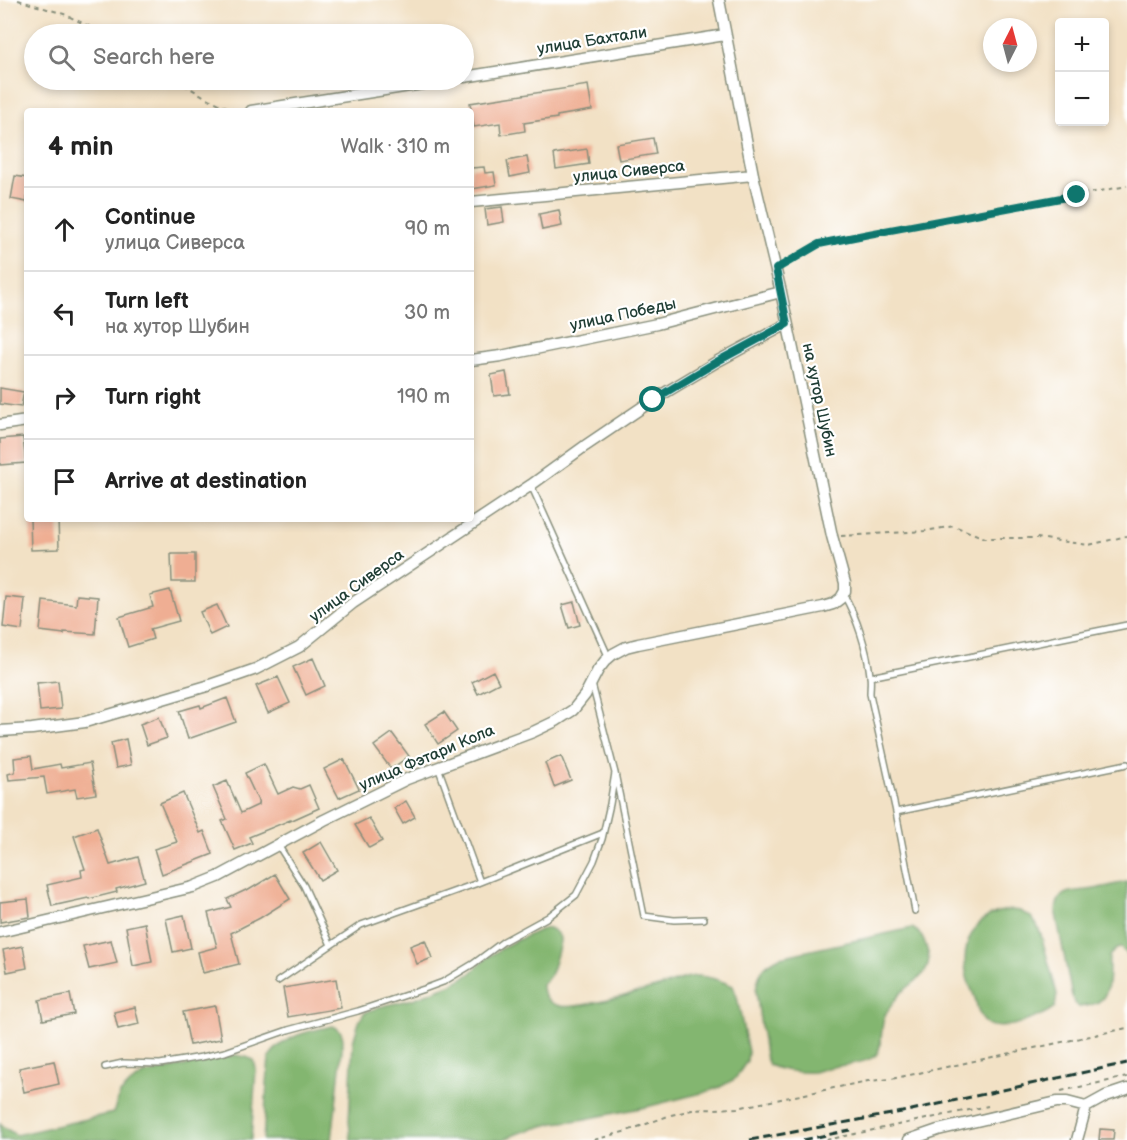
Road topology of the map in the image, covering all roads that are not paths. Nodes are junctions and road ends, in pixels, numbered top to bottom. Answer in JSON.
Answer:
{"nodes":[{"id":1,"x":719,"y":0,"type":"edge"},
{"id":2,"x":725,"y":35,"type":"junction"},
{"id":3,"x":474,"y":75,"type":"edge"},
{"id":4,"x":384,"y":90,"type":"edge"},
{"id":5,"x":270,"y":108,"type":"edge"},
{"id":6,"x":753,"y":175,"type":"junction"},
{"id":7,"x":474,"y":202,"type":"edge"},
{"id":8,"x":781,"y":291,"type":"junction"},
{"id":9,"x":787,"y":324,"type":"junction"},
{"id":10,"x":474,"y":360,"type":"edge"},
{"id":11,"x":24,"y":421,"type":"edge"},
{"id":12,"x":0,"y":425,"type":"edge"},
{"id":13,"x":531,"y":485,"type":"junction"},
{"id":14,"x":844,"y":595,"type":"junction"},
{"id":15,"x":1127,"y":625,"type":"edge"},
{"id":16,"x":609,"y":658,"type":"junction"},
{"id":17,"x":870,"y":677,"type":"junction"},
{"id":18,"x":591,"y":682,"type":"junction"},
{"id":19,"x":0,"y":731,"type":"edge"},
{"id":20,"x":1127,"y":764,"type":"edge"},
{"id":21,"x":438,"y":767,"type":"junction"},
{"id":22,"x":615,"y":773,"type":"junction"},
{"id":23,"x":896,"y":812,"type":"junction"},
{"id":24,"x":603,"y":833,"type":"junction"},
{"id":25,"x":278,"y":844,"type":"junction"},
{"id":26,"x":480,"y":882,"type":"junction"},
{"id":27,"x":915,"y":911,"type":"dead end"},
{"id":28,"x":704,"y":919,"type":"dead end"},
{"id":29,"x":0,"y":932,"type":"edge"},
{"id":30,"x":331,"y":945,"type":"junction"},
{"id":31,"x":278,"y":981,"type":"dead end"},
{"id":32,"x":105,"y":1067,"type":"dead end"},
{"id":33,"x":1127,"y":1089,"type":"edge"},
{"id":34,"x":1086,"y":1107,"type":"junction"},
{"id":35,"x":912,"y":1140,"type":"edge"},
{"id":36,"x":1077,"y":1140,"type":"edge"}],
"edges":[{"from":1,"to":2,"type":"street","name":"на хутор Шубин"},
{"from":2,"to":3,"type":"street","name":"улица Бахтали"},
{"from":2,"to":6,"type":"street","name":"на хутор Шубин"},
{"from":4,"to":5,"type":"street"},
{"from":6,"to":7,"type":"street","name":"улица Сиверса"},
{"from":6,"to":8,"type":"street","name":"на хутор Шубин"},
{"from":8,"to":9,"type":"street","name":"на хутор Шубин"},
{"from":8,"to":10,"type":"street","name":"улица Победы"},
{"from":9,"to":13,"type":"street","name":"улица Сиверса"},
{"from":9,"to":14,"type":"street","name":"на хутор Шубин"},
{"from":11,"to":12,"type":"street"},
{"from":13,"to":16,"type":"lane"},
{"from":13,"to":19,"type":"street","name":"улица Сиверса"},
{"from":14,"to":16,"type":"street","name":"улица Фэтари Кола"},
{"from":14,"to":17,"type":"lane"},
{"from":15,"to":17,"type":"lane"},
{"from":16,"to":18,"type":"street","name":"улица Фэтари Кола"},
{"from":17,"to":23,"type":"lane"},
{"from":18,"to":21,"type":"street","name":"улица Фэтари Кола"},
{"from":18,"to":22,"type":"lane"},
{"from":20,"to":23,"type":"lane"},
{"from":21,"to":25,"type":"street","name":"улица Фэтари Кола"},
{"from":21,"to":26,"type":"lane"},
{"from":22,"to":24,"type":"lane"},
{"from":22,"to":28,"type":"lane"},
{"from":23,"to":27,"type":"lane"},
{"from":24,"to":26,"type":"lane"},
{"from":24,"to":32,"type":"lane"},
{"from":25,"to":29,"type":"street","name":"улица Фэтари Кола"},
{"from":25,"to":30,"type":"lane"},
{"from":26,"to":30,"type":"lane"},
{"from":30,"to":31,"type":"lane"},
{"from":33,"to":34,"type":"street"},
{"from":34,"to":35,"type":"street"},
{"from":34,"to":36,"type":"street"}]}
